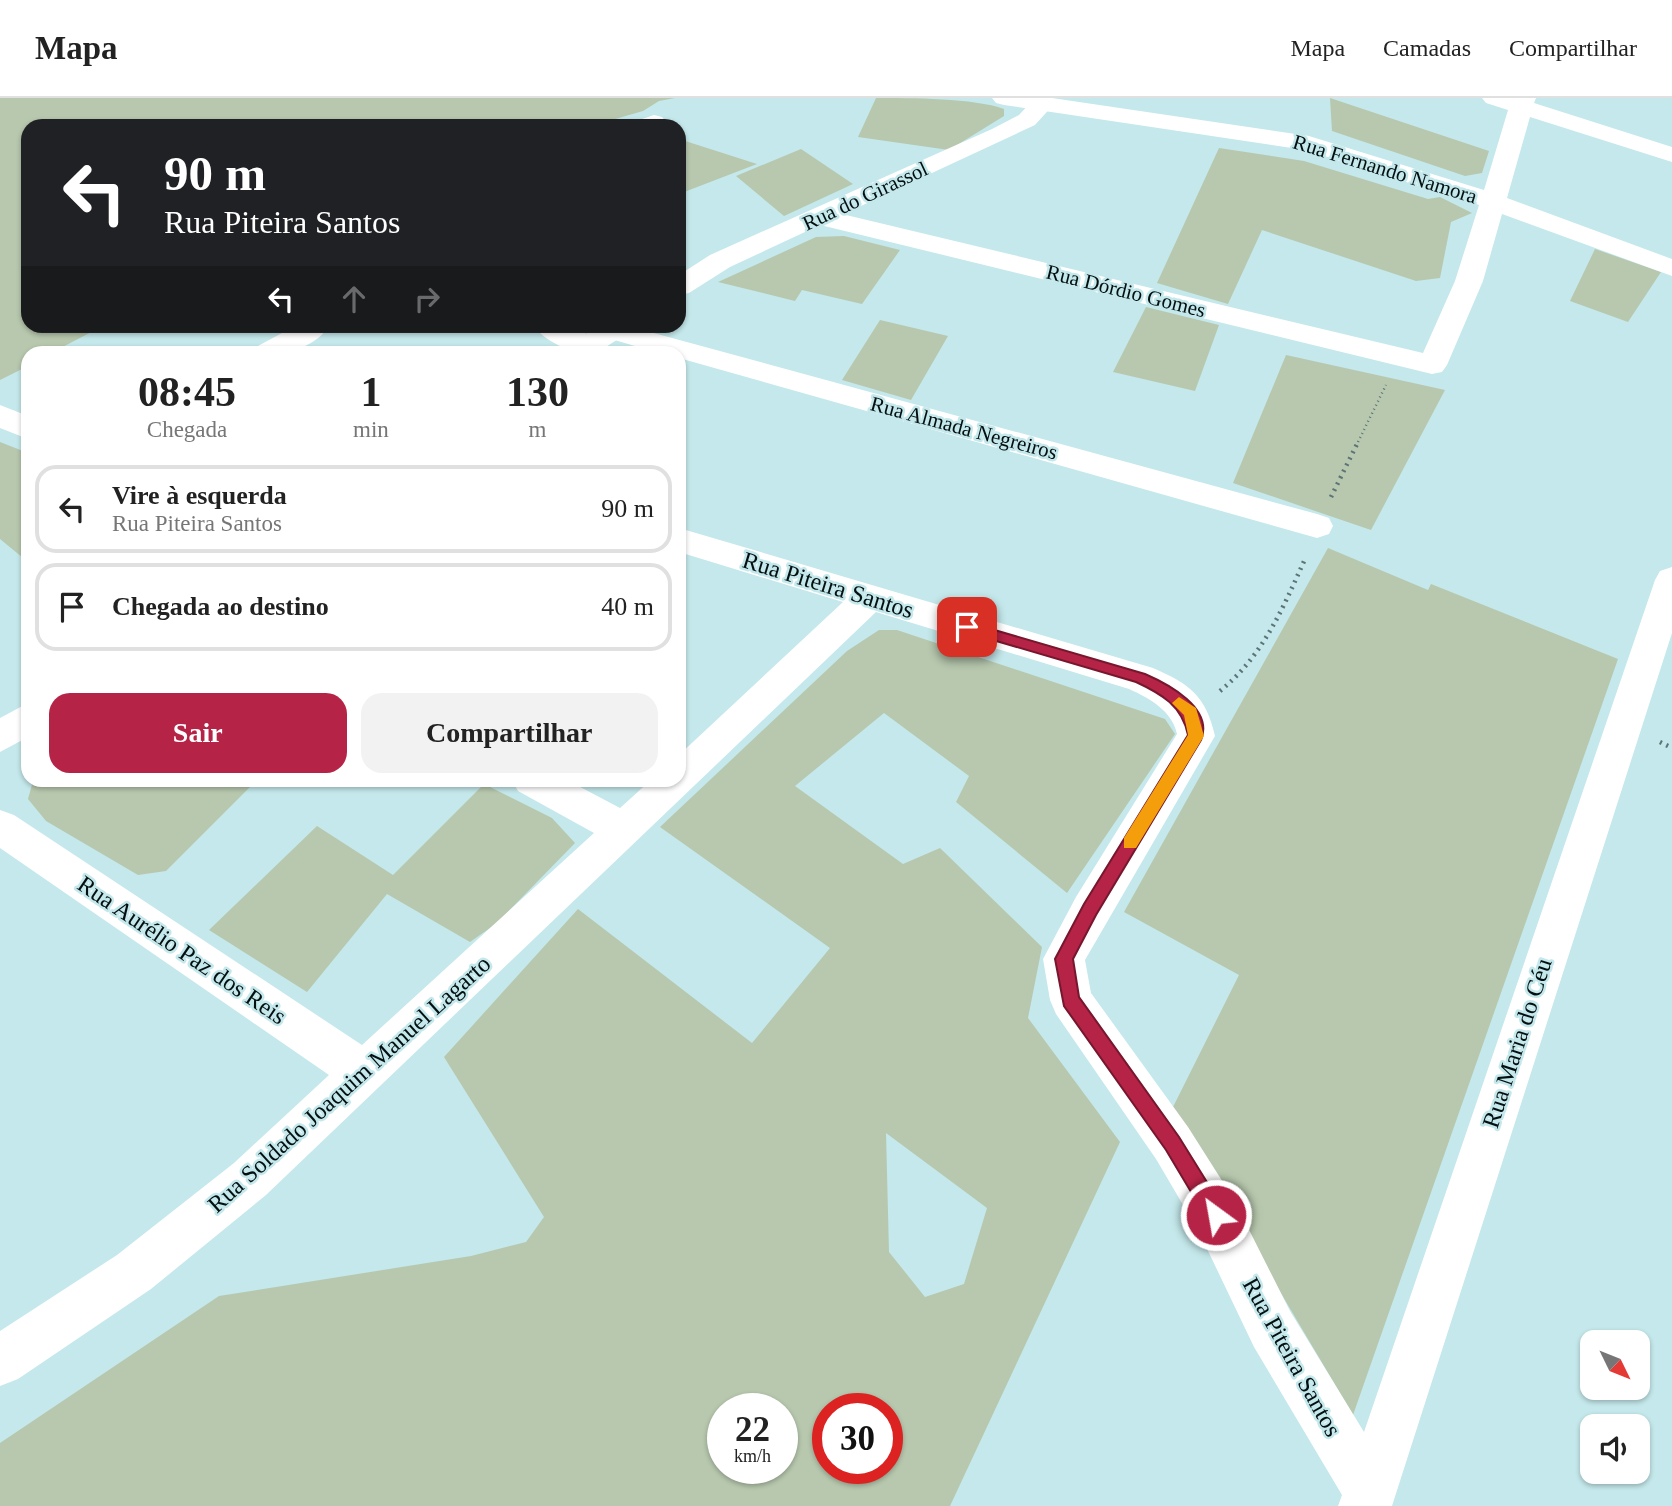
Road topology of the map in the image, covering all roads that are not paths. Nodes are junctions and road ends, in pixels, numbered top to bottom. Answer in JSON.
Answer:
{"nodes":[{"id":1,"x":1004,"y":98,"type":"edge"},
{"id":2,"x":1494,"y":98,"type":"edge"},
{"id":3,"x":1041,"y":101,"type":"edge"},
{"id":4,"x":1523,"y":103,"type":"edge"},
{"id":5,"x":1672,"y":155,"type":"edge"},
{"id":6,"x":1491,"y":201,"type":"junction"},
{"id":7,"x":821,"y":217,"type":"junction"},
{"id":8,"x":1672,"y":268,"type":"edge"},
{"id":9,"x":686,"y":283,"type":"edge"},
{"id":10,"x":303,"y":333,"type":"edge"},
{"id":11,"x":574,"y":333,"type":"edge"},
{"id":12,"x":597,"y":339,"type":"edge"},
{"id":13,"x":280,"y":346,"type":"edge"},
{"id":14,"x":624,"y":346,"type":"edge"},
{"id":15,"x":686,"y":362,"type":"edge"},
{"id":16,"x":0,"y":415,"type":"edge"},
{"id":17,"x":21,"y":426,"type":"edge"},
{"id":18,"x":1317,"y":526,"type":"road end"},
{"id":19,"x":686,"y":542,"type":"edge"},
{"id":20,"x":1672,"y":580,"type":"edge"},
{"id":21,"x":869,"y":598,"type":"junction"},
{"id":22,"x":21,"y":723,"type":"edge"},
{"id":23,"x":0,"y":737,"type":"edge"},
{"id":24,"x":686,"y":772,"type":"edge"},
{"id":25,"x":544,"y":787,"type":"edge"},
{"id":26,"x":671,"y":787,"type":"edge"},
{"id":27,"x":0,"y":827,"type":"edge"},
{"id":28,"x":625,"y":830,"type":"junction"},
{"id":29,"x":365,"y":1073,"type":"junction"},
{"id":30,"x":0,"y":1361,"type":"edge"},
{"id":31,"x":1367,"y":1499,"type":"edge"}],
"edges":[{"from":1,"to":3,"type":"street","name":"Rua Fernando Namora"},
{"from":2,"to":4,"type":"street"},
{"from":3,"to":6,"type":"street","name":"Rua Fernando Namora"},
{"from":3,"to":7,"type":"street","name":"Rua do Girassol"},
{"from":4,"to":5,"type":"street"},
{"from":4,"to":6,"type":"street"},
{"from":6,"to":7,"type":"street","name":"Rua Dórdio Gomes"},
{"from":6,"to":8,"type":"street","name":"Rua Fernando Namora"},
{"from":7,"to":9,"type":"street","name":"Rua do Girassol"},
{"from":10,"to":13,"type":"street"},
{"from":11,"to":12,"type":"street","name":"Rua Almada Negreiros"},
{"from":12,"to":14,"type":"street","name":"Rua Almada Negreiros"},
{"from":15,"to":18,"type":"street","name":"Rua Almada Negreiros"},
{"from":16,"to":17,"type":"street"},
{"from":19,"to":21,"type":"street","name":"Rua Piteira Santos"},
{"from":20,"to":31,"type":"street","name":"Rua Maria do Céu"},
{"from":21,"to":24,"type":"street","name":"Rua Soldado Joaquim Manuel Lagarto"},
{"from":21,"to":31,"type":"street","name":"Rua Piteira Santos"},
{"from":22,"to":23,"type":"street"},
{"from":25,"to":28,"type":"street"},
{"from":26,"to":28,"type":"street","name":"Rua Soldado Joaquim Manuel Lagarto"},
{"from":27,"to":29,"type":"street","name":"Rua Aurélio Paz dos Reis"},
{"from":28,"to":29,"type":"street","name":"Rua Soldado Joaquim Manuel Lagarto"},
{"from":29,"to":30,"type":"street","name":"Rua Soldado Joaquim Manuel Lagarto"}]}
